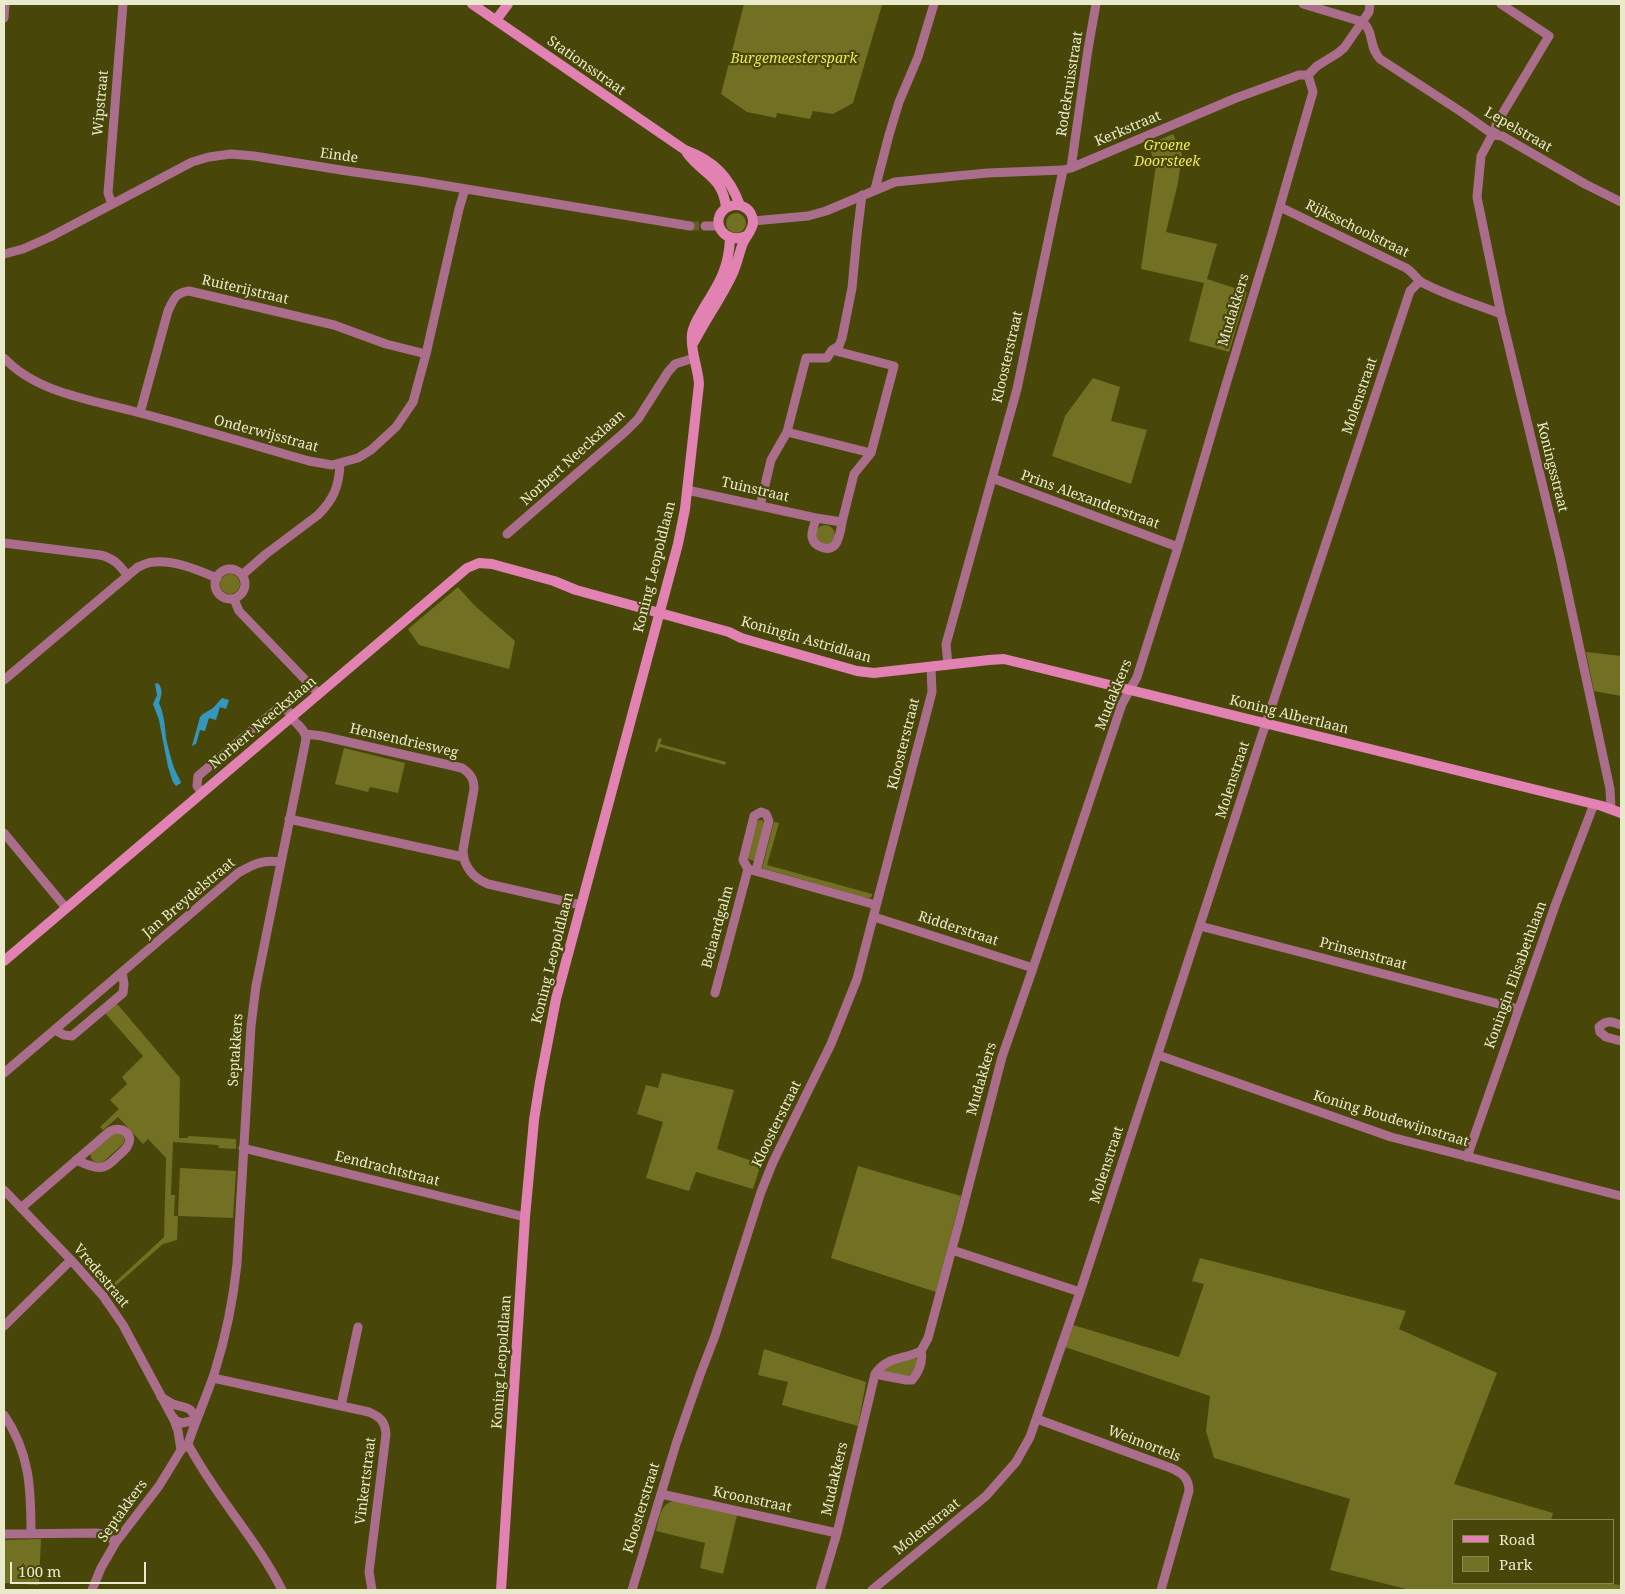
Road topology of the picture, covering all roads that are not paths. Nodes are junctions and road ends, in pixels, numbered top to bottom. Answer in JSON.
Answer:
{"nodes":[{"id":1,"x":5,"y":4,"type":"edge"},
{"id":2,"x":123,"y":4,"type":"edge"},
{"id":3,"x":472,"y":4,"type":"edge"},
{"id":4,"x":508,"y":4,"type":"edge"},
{"id":5,"x":934,"y":4,"type":"edge"},
{"id":6,"x":1096,"y":4,"type":"edge"},
{"id":7,"x":1303,"y":4,"type":"edge"},
{"id":8,"x":1370,"y":4,"type":"edge"},
{"id":9,"x":1501,"y":4,"type":"edge"},
{"id":10,"x":4,"y":18,"type":"edge"},
{"id":11,"x":496,"y":20,"type":"junction"},
{"id":12,"x":1363,"y":22,"type":"junction"},
{"id":13,"x":1308,"y":75,"type":"junction"},
{"id":14,"x":1494,"y":135,"type":"junction"},
{"id":15,"x":685,"y":150,"type":"junction"},
{"id":16,"x":1067,"y":169,"type":"junction"},
{"id":17,"x":465,"y":189,"type":"junction"},
{"id":18,"x":875,"y":190,"type":"junction"},
{"id":19,"x":862,"y":195,"type":"junction"},
{"id":20,"x":1621,"y":202,"type":"edge"},
{"id":21,"x":112,"y":204,"type":"junction"},
{"id":22,"x":740,"y":205,"type":"junction"},
{"id":23,"x":1280,"y":207,"type":"junction"},
{"id":24,"x":726,"y":208,"type":"junction"},
{"id":25,"x":753,"y":220,"type":"junction"},
{"id":26,"x":690,"y":226,"type":"tunnel mouth"},
{"id":27,"x":704,"y":226,"type":"tunnel mouth"},
{"id":28,"x":719,"y":226,"type":"junction"},
{"id":29,"x":746,"y":236,"type":"junction"},
{"id":30,"x":730,"y":238,"type":"junction"},
{"id":31,"x":4,"y":254,"type":"edge"},
{"id":32,"x":1420,"y":281,"type":"junction"},
{"id":33,"x":722,"y":286,"type":"junction"},
{"id":34,"x":1500,"y":314,"type":"junction"},
{"id":35,"x":832,"y":350,"type":"junction"},
{"id":36,"x":426,"y":354,"type":"junction"},
{"id":37,"x":4,"y":358,"type":"edge"},
{"id":38,"x":694,"y":358,"type":"junction"},
{"id":39,"x":140,"y":413,"type":"junction"},
{"id":40,"x":787,"y":432,"type":"junction"},
{"id":41,"x":871,"y":453,"type":"junction"},
{"id":42,"x":340,"y":464,"type":"junction"},
{"id":43,"x":992,"y":478,"type":"junction"},
{"id":44,"x":687,"y":490,"type":"junction"},
{"id":45,"x":760,"y":506,"type":"junction"},
{"id":46,"x":816,"y":518,"type":"junction"},
{"id":47,"x":842,"y":522,"type":"junction"},
{"id":48,"x":507,"y":534,"type":"dead end"},
{"id":49,"x":4,"y":543,"type":"edge"},
{"id":50,"x":1178,"y":548,"type":"junction"},
{"id":51,"x":479,"y":563,"type":"joint"},
{"id":52,"x":242,"y":574,"type":"junction"},
{"id":53,"x":127,"y":575,"type":"junction"},
{"id":54,"x":217,"y":578,"type":"junction"},
{"id":55,"x":234,"y":599,"type":"junction"},
{"id":56,"x":660,"y":613,"type":"junction"},
{"id":57,"x":948,"y":665,"type":"junction"},
{"id":58,"x":931,"y":667,"type":"junction"},
{"id":59,"x":4,"y":680,"type":"edge"},
{"id":60,"x":1130,"y":691,"type":"junction"},
{"id":61,"x":319,"y":694,"type":"junction"},
{"id":62,"x":292,"y":717,"type":"junction"},
{"id":63,"x":1266,"y":724,"type":"junction"},
{"id":64,"x":306,"y":734,"type":"junction"},
{"id":65,"x":202,"y":793,"type":"junction"},
{"id":66,"x":1594,"y":804,"type":"junction"},
{"id":67,"x":1611,"y":809,"type":"junction"},
{"id":68,"x":1621,"y":813,"type":"edge"},
{"id":69,"x":289,"y":819,"type":"junction"},
{"id":70,"x":4,"y":832,"type":"edge"},
{"id":71,"x":463,"y":857,"type":"junction"},
{"id":72,"x":280,"y":862,"type":"junction"},
{"id":73,"x":752,"y":870,"type":"junction"},
{"id":74,"x":581,"y":905,"type":"junction"},
{"id":75,"x":876,"y":905,"type":"junction"},
{"id":76,"x":66,"y":908,"type":"junction"},
{"id":77,"x":874,"y":917,"type":"junction"},
{"id":78,"x":1200,"y":926,"type":"junction"},
{"id":79,"x":4,"y":961,"type":"edge"},
{"id":80,"x":1033,"y":968,"type":"junction"},
{"id":81,"x":122,"y":972,"type":"junction"},
{"id":82,"x":715,"y":993,"type":"dead end"},
{"id":83,"x":1518,"y":1009,"type":"junction"},
{"id":84,"x":1621,"y":1025,"type":"edge"},
{"id":85,"x":55,"y":1030,"type":"junction"},
{"id":86,"x":1621,"y":1041,"type":"edge"},
{"id":87,"x":1158,"y":1055,"type":"junction"},
{"id":88,"x":4,"y":1073,"type":"edge"},
{"id":89,"x":243,"y":1148,"type":"junction"},
{"id":90,"x":1467,"y":1157,"type":"junction"},
{"id":91,"x":76,"y":1160,"type":"junction"},
{"id":92,"x":4,"y":1190,"type":"edge"},
{"id":93,"x":1621,"y":1196,"type":"edge"},
{"id":94,"x":21,"y":1208,"type":"junction"},
{"id":95,"x":525,"y":1217,"type":"junction"},
{"id":96,"x":952,"y":1250,"type":"junction"},
{"id":97,"x":72,"y":1260,"type":"junction"},
{"id":98,"x":1080,"y":1292,"type":"junction"},
{"id":99,"x":4,"y":1326,"type":"edge"},
{"id":100,"x":358,"y":1327,"type":"dead end"},
{"id":101,"x":921,"y":1352,"type":"junction"},
{"id":102,"x":875,"y":1374,"type":"junction"},
{"id":103,"x":213,"y":1378,"type":"junction"},
{"id":104,"x":208,"y":1392,"type":"junction"},
{"id":105,"x":161,"y":1397,"type":"junction"},
{"id":106,"x":341,"y":1406,"type":"junction"},
{"id":107,"x":186,"y":1407,"type":"junction"},
{"id":108,"x":4,"y":1414,"type":"edge"},
{"id":109,"x":1037,"y":1419,"type":"junction"},
{"id":110,"x":174,"y":1420,"type":"junction"},
{"id":111,"x":196,"y":1420,"type":"junction"},
{"id":112,"x":184,"y":1447,"type":"junction"},
{"id":113,"x":661,"y":1494,"type":"junction"},
{"id":114,"x":837,"y":1532,"type":"junction"},
{"id":115,"x":4,"y":1534,"type":"edge"},
{"id":116,"x":31,"y":1534,"type":"junction"},
{"id":117,"x":116,"y":1542,"type":"junction"},
{"id":118,"x":92,"y":1590,"type":"edge"},
{"id":119,"x":282,"y":1590,"type":"edge"},
{"id":120,"x":372,"y":1590,"type":"edge"},
{"id":121,"x":501,"y":1590,"type":"edge"},
{"id":122,"x":632,"y":1590,"type":"edge"},
{"id":123,"x":820,"y":1590,"type":"edge"},
{"id":124,"x":872,"y":1590,"type":"edge"},
{"id":125,"x":1161,"y":1590,"type":"edge"}],
"edges":[{"from":1,"to":10,"type":"street"},
{"from":2,"to":21,"type":"street","name":"Wipstraat"},
{"from":3,"to":11,"type":"main road","name":"Stationsstraat"},
{"from":4,"to":11,"type":"main road"},
{"from":5,"to":18,"type":"street"},
{"from":6,"to":16,"type":"street","name":"Rodekruisstraat"},
{"from":7,"to":12,"type":"street"},
{"from":8,"to":12,"type":"street","name":"Kerkstraat"},
{"from":9,"to":14,"type":"street","name":"Koningsstraat"},
{"from":11,"to":15,"type":"main road","name":"Stationsstraat"},
{"from":12,"to":13,"type":"street","name":"Kerkstraat"},
{"from":12,"to":14,"type":"street","name":"Lepelstraat"},
{"from":13,"to":16,"type":"street","name":"Kerkstraat"},
{"from":13,"to":23,"type":"street","name":"Mudakkers"},
{"from":14,"to":20,"type":"street","name":"Lepelstraat"},
{"from":14,"to":34,"type":"street","name":"Koningsstraat"},
{"from":15,"to":22,"type":"main road","name":"Stationsstraat"},
{"from":15,"to":24,"type":"main road","name":"Stationsstraat"},
{"from":16,"to":18,"type":"street","name":"Kerkstraat"},
{"from":16,"to":43,"type":"street","name":"Kloosterstraat"},
{"from":17,"to":21,"type":"street","name":"Einde"},
{"from":17,"to":26,"type":"street","name":"Einde"},
{"from":17,"to":36,"type":"street","name":"Onderwijsstraat"},
{"from":18,"to":19,"type":"street","name":"Kerkstraat"},
{"from":19,"to":25,"type":"street","name":"Kerkstraat"},
{"from":19,"to":35,"type":"street"},
{"from":21,"to":31,"type":"street","name":"Einde"},
{"from":22,"to":24,"type":"main road"},
{"from":22,"to":25,"type":"main road"},
{"from":23,"to":32,"type":"street","name":"Rijksschoolstraat"},
{"from":23,"to":50,"type":"street","name":"Mudakkers"},
{"from":24,"to":28,"type":"main road"},
{"from":25,"to":29,"type":"main road"},
{"from":27,"to":28,"type":"street"},
{"from":28,"to":30,"type":"main road"},
{"from":29,"to":30,"type":"main road"},
{"from":29,"to":33,"type":"main road"},
{"from":30,"to":33,"type":"main road"},
{"from":32,"to":34,"type":"street","name":"Rijksschoolstraat"},
{"from":32,"to":63,"type":"street","name":"Molenstraat"},
{"from":33,"to":38,"type":"main road","name":"Koning Leopoldlaan"},
{"from":34,"to":67,"type":"street","name":"Koningsstraat"},
{"from":35,"to":40,"type":"street"},
{"from":35,"to":41,"type":"street"},
{"from":36,"to":39,"type":"street","name":"Ruiterijstraat"},
{"from":36,"to":42,"type":"street","name":"Onderwijsstraat"},
{"from":37,"to":39,"type":"street","name":"Onderwijsstraat"},
{"from":38,"to":44,"type":"main road","name":"Koning Leopoldlaan"},
{"from":38,"to":48,"type":"street","name":"Norbert Neeckxlaan"},
{"from":39,"to":42,"type":"street","name":"Onderwijsstraat"},
{"from":40,"to":41,"type":"street"},
{"from":40,"to":45,"type":"street"},
{"from":41,"to":47,"type":"street"},
{"from":42,"to":52,"type":"street"},
{"from":43,"to":50,"type":"street","name":"Prins Alexanderstraat"},
{"from":43,"to":57,"type":"street","name":"Kloosterstraat"},
{"from":44,"to":45,"type":"street","name":"Tuinstraat"},
{"from":44,"to":56,"type":"main road","name":"Koning Leopoldlaan"},
{"from":45,"to":46,"type":"street","name":"Tuinstraat"},
{"from":46,"to":47,"type":"street","name":"Tuinstraat"},
{"from":46,"to":47,"type":"street"},
{"from":49,"to":53,"type":"street"},
{"from":50,"to":60,"type":"street","name":"Mudakkers"},
{"from":51,"to":56,"type":"main road","name":"Koningin Astridlaan"},
{"from":51,"to":61,"type":"main road","name":"Norbert Neeckxlaan"},
{"from":52,"to":54,"type":"street"},
{"from":52,"to":55,"type":"street"},
{"from":53,"to":54,"type":"street"},
{"from":53,"to":59,"type":"street"},
{"from":54,"to":55,"type":"street"},
{"from":55,"to":61,"type":"street"},
{"from":56,"to":58,"type":"main road","name":"Koningin Astridlaan"},
{"from":56,"to":74,"type":"main road","name":"Koning Leopoldlaan"},
{"from":57,"to":58,"type":"main road","name":"Koningin Astridlaan"},
{"from":57,"to":60,"type":"main road","name":"Koning Albertlaan"},
{"from":58,"to":75,"type":"street","name":"Kloosterstraat"},
{"from":60,"to":63,"type":"main road","name":"Koning Albertlaan"},
{"from":60,"to":80,"type":"street","name":"Mudakkers"},
{"from":61,"to":62,"type":"main road","name":"Norbert Neeckxlaan"},
{"from":62,"to":64,"type":"street"},
{"from":62,"to":65,"type":"main road","name":"Norbert Neeckxlaan"},
{"from":62,"to":65,"type":"street"},
{"from":63,"to":66,"type":"main road","name":"Koning Albertlaan"},
{"from":63,"to":78,"type":"street","name":"Molenstraat"},
{"from":64,"to":69,"type":"street","name":"Septakkers"},
{"from":64,"to":71,"type":"street","name":"Hensendriesweg"},
{"from":65,"to":76,"type":"main road","name":"Norbert Neeckxlaan"},
{"from":66,"to":67,"type":"main road","name":"Koning Albertlaan"},
{"from":66,"to":83,"type":"street","name":"Koningin Elisabethlaan"},
{"from":67,"to":68,"type":"main road","name":"Koning Albertlaan"},
{"from":69,"to":71,"type":"street"},
{"from":69,"to":72,"type":"street","name":"Septakkers"},
{"from":70,"to":76,"type":"street"},
{"from":71,"to":74,"type":"street"},
{"from":72,"to":81,"type":"street","name":"Jan Breydelstraat"},
{"from":72,"to":89,"type":"street","name":"Septakkers"},
{"from":73,"to":73,"type":"street","name":"Beiaardgalm"},
{"from":73,"to":75,"type":"street"},
{"from":73,"to":82,"type":"street","name":"Beiaardgalm"},
{"from":74,"to":95,"type":"main road","name":"Koning Leopoldlaan"},
{"from":75,"to":77,"type":"street","name":"Kloosterstraat"},
{"from":76,"to":79,"type":"main road","name":"Norbert Neeckxlaan"},
{"from":77,"to":80,"type":"street","name":"Ridderstraat"},
{"from":77,"to":113,"type":"street","name":"Kloosterstraat"},
{"from":78,"to":83,"type":"street","name":"Prinsenstraat"},
{"from":78,"to":87,"type":"street","name":"Molenstraat"},
{"from":80,"to":96,"type":"street","name":"Mudakkers"},
{"from":81,"to":85,"type":"street","name":"Jan Breydelstraat"},
{"from":81,"to":85,"type":"street"},
{"from":83,"to":90,"type":"street","name":"Koningin Elisabethlaan"},
{"from":84,"to":86,"type":"street"},
{"from":85,"to":88,"type":"street","name":"Jan Breydelstraat"},
{"from":87,"to":90,"type":"street","name":"Koning Boudewijnstraat"},
{"from":87,"to":98,"type":"street","name":"Molenstraat"},
{"from":89,"to":95,"type":"street","name":"Eendrachtstraat"},
{"from":89,"to":103,"type":"street","name":"Septakkers"},
{"from":90,"to":93,"type":"street","name":"Koning Boudewijnstraat"},
{"from":91,"to":91,"type":"street"},
{"from":91,"to":94,"type":"street"},
{"from":92,"to":94,"type":"street","name":"Vredestraat"},
{"from":94,"to":97,"type":"street","name":"Vredestraat"},
{"from":95,"to":121,"type":"main road","name":"Koning Leopoldlaan"},
{"from":96,"to":98,"type":"street"},
{"from":96,"to":101,"type":"street","name":"Mudakkers"},
{"from":97,"to":99,"type":"street"},
{"from":97,"to":105,"type":"street","name":"Vredestraat"},
{"from":98,"to":109,"type":"street","name":"Molenstraat"},
{"from":100,"to":106,"type":"street"},
{"from":101,"to":102,"type":"street"},
{"from":101,"to":102,"type":"street","name":"Mudakkers"},
{"from":102,"to":114,"type":"street","name":"Mudakkers"},
{"from":103,"to":104,"type":"street","name":"Septakkers"},
{"from":103,"to":106,"type":"street","name":"Vinkertstraat"},
{"from":104,"to":107,"type":"street"},
{"from":104,"to":111,"type":"street","name":"Septakkers"},
{"from":105,"to":107,"type":"street"},
{"from":105,"to":110,"type":"street","name":"Vredestraat"},
{"from":106,"to":120,"type":"street","name":"Vinkertstraat"},
{"from":107,"to":110,"type":"street"},
{"from":107,"to":111,"type":"street"},
{"from":108,"to":116,"type":"street"},
{"from":109,"to":124,"type":"street","name":"Molenstraat"},
{"from":109,"to":125,"type":"street","name":"Weimortels"},
{"from":110,"to":111,"type":"street"},
{"from":110,"to":112,"type":"street"},
{"from":111,"to":112,"type":"street","name":"Septakkers"},
{"from":112,"to":117,"type":"street","name":"Septakkers"},
{"from":112,"to":119,"type":"street"},
{"from":113,"to":114,"type":"street","name":"Kroonstraat"},
{"from":113,"to":122,"type":"street","name":"Kloosterstraat"},
{"from":114,"to":123,"type":"street","name":"Mudakkers"},
{"from":115,"to":116,"type":"street"},
{"from":116,"to":117,"type":"street"},
{"from":117,"to":118,"type":"street","name":"Septakkers"}]}
